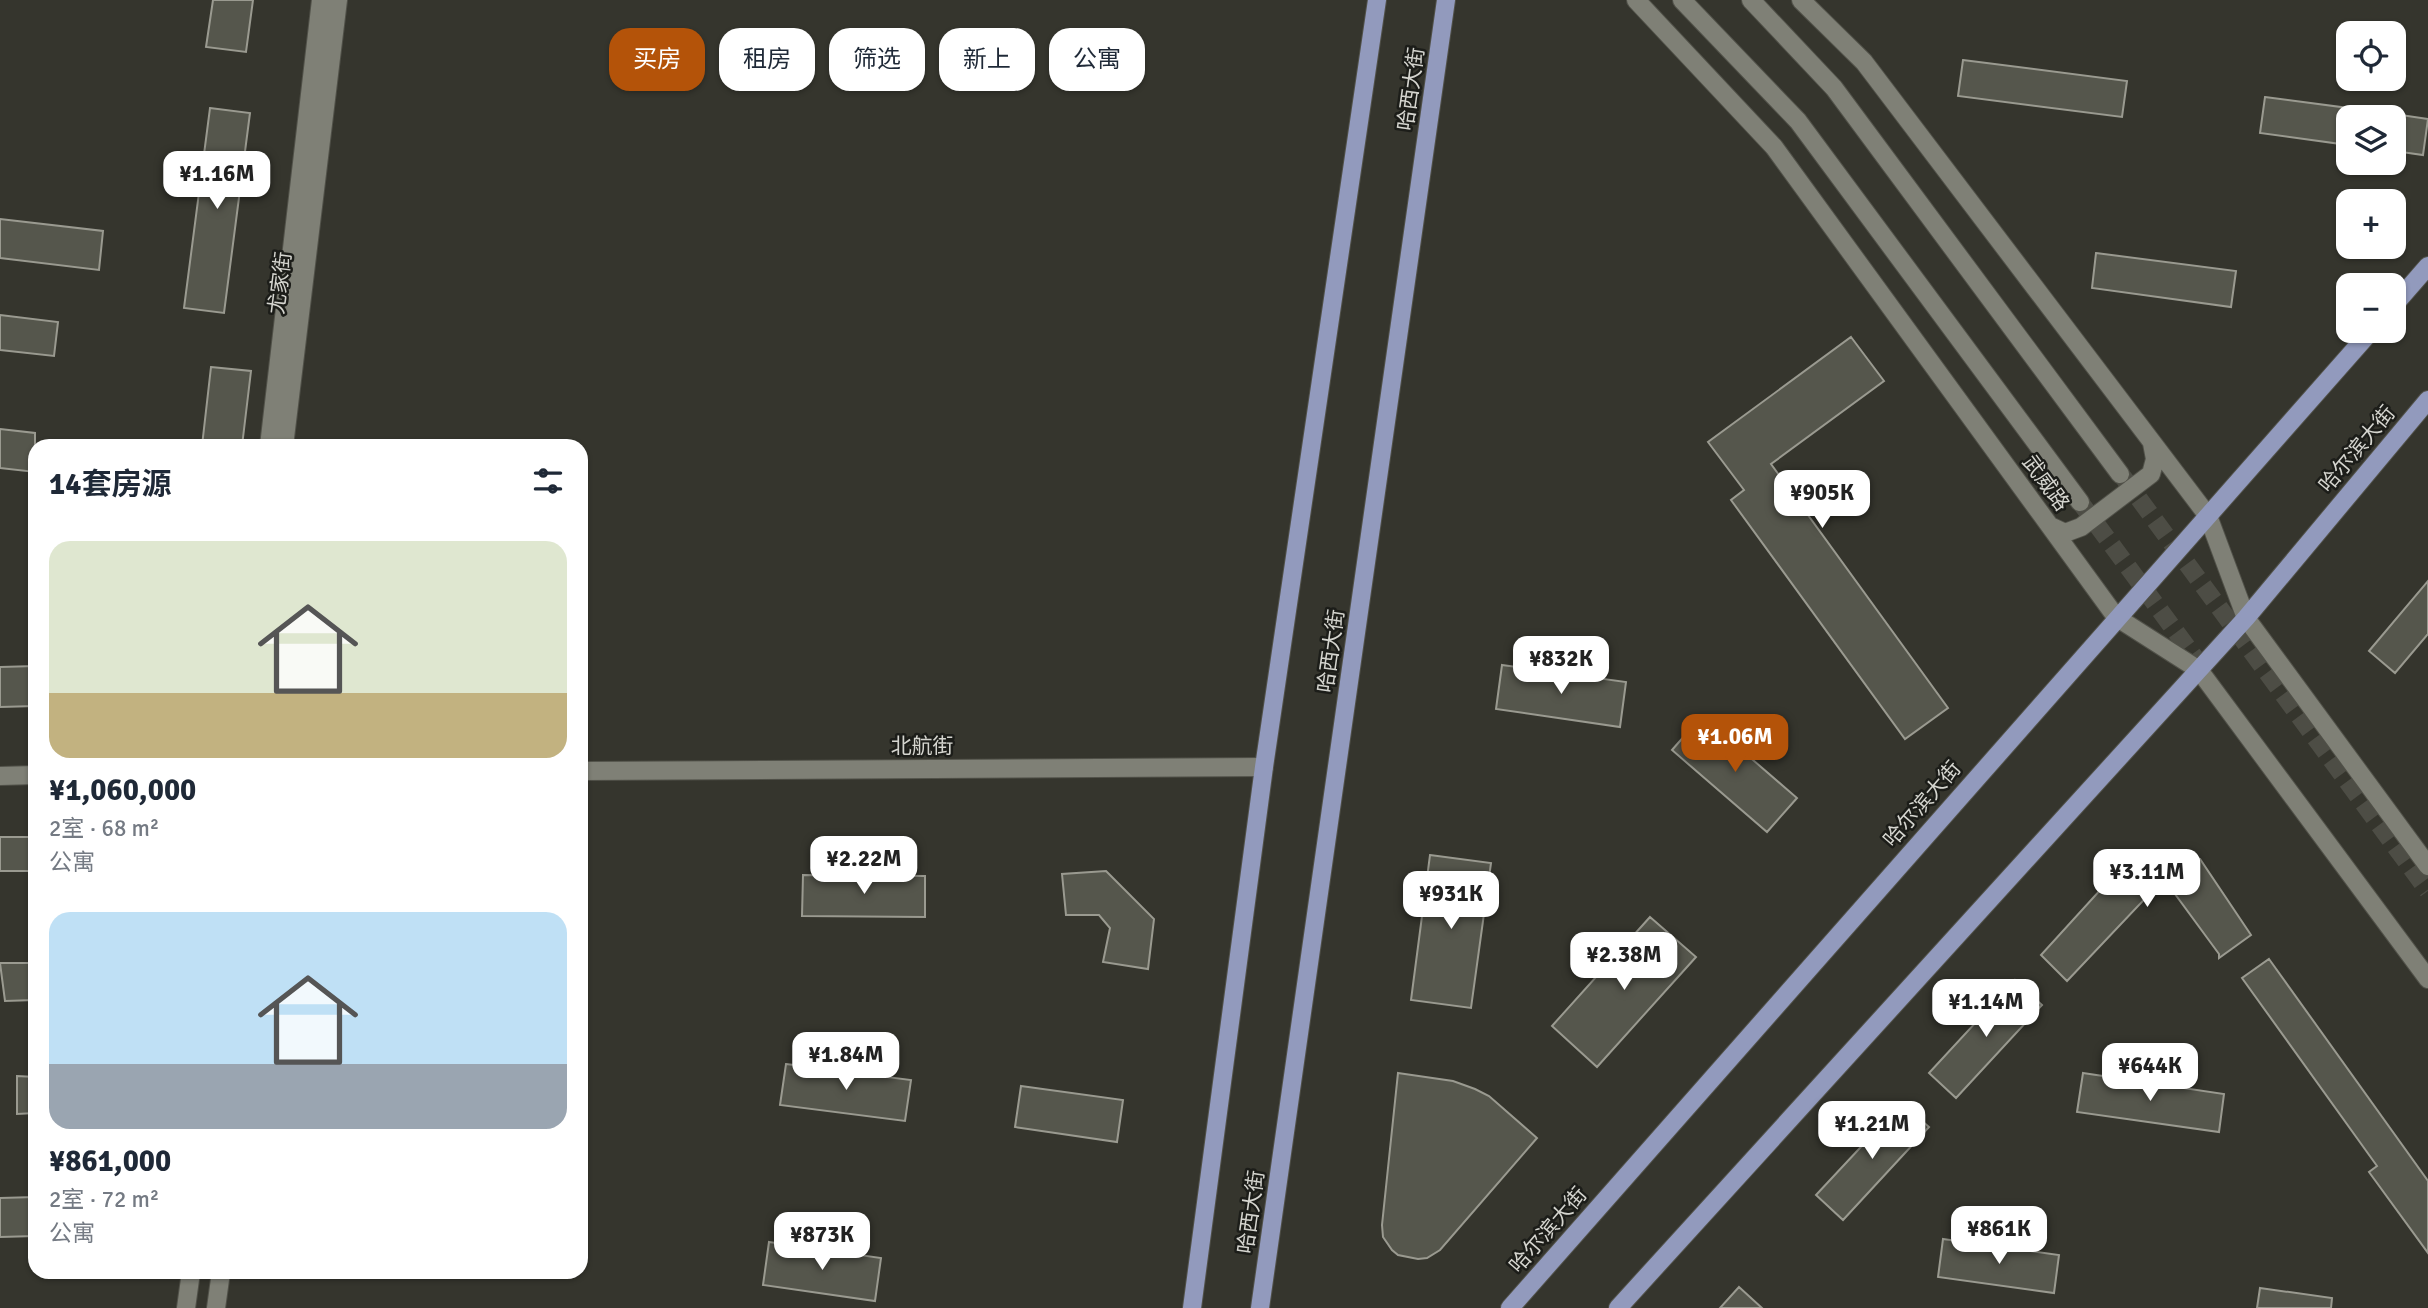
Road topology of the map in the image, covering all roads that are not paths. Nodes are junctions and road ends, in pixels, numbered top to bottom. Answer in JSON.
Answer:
{"nodes":[{"id":1,"x":321,"y":0,"type":"edge"},
{"id":2,"x":338,"y":0,"type":"edge"},
{"id":3,"x":1377,"y":0,"type":"edge"},
{"id":4,"x":1446,"y":0,"type":"edge"},
{"id":5,"x":1636,"y":0,"type":"edge"},
{"id":6,"x":1682,"y":0,"type":"edge"},
{"id":7,"x":1751,"y":0,"type":"edge"},
{"id":8,"x":1801,"y":0,"type":"edge"},
{"id":9,"x":2428,"y":266,"type":"edge"},
{"id":10,"x":2406,"y":291,"type":"edge"},
{"id":11,"x":2360,"y":343,"type":"edge"},
{"id":12,"x":2428,"y":400,"type":"edge"},
{"id":13,"x":270,"y":439,"type":"edge"},
{"id":14,"x":285,"y":439,"type":"edge"},
{"id":15,"x":2152,"y":443,"type":"junction"},
{"id":16,"x":2120,"y":474,"type":"tunnel mouth"},
{"id":17,"x":2080,"y":502,"type":"tunnel mouth"},
{"id":18,"x":2208,"y":516,"type":"junction"},
{"id":19,"x":2050,"y":526,"type":"junction"},
{"id":20,"x":2116,"y":617,"type":"junction"},
{"id":21,"x":2246,"y":618,"type":"junction"},
{"id":22,"x":2199,"y":670,"type":"junction"},
{"id":23,"x":1264,"y":767,"type":"junction"},
{"id":24,"x":588,"y":771,"type":"edge"},
{"id":25,"x":28,"y":775,"type":"edge"},
{"id":26,"x":0,"y":776,"type":"edge"},
{"id":27,"x":2428,"y":866,"type":"edge"},
{"id":28,"x":2428,"y":979,"type":"edge"},
{"id":29,"x":190,"y":1279,"type":"edge"},
{"id":30,"x":220,"y":1279,"type":"edge"},
{"id":31,"x":186,"y":1308,"type":"edge"},
{"id":32,"x":216,"y":1308,"type":"edge"},
{"id":33,"x":1192,"y":1308,"type":"edge"},
{"id":34,"x":1260,"y":1308,"type":"edge"},
{"id":35,"x":1510,"y":1308,"type":"edge"},
{"id":36,"x":1618,"y":1308,"type":"edge"}],
"edges":[{"from":1,"to":13,"type":"main road","name":"尤家街"},
{"from":2,"to":14,"type":"main road","name":"尤家街"},
{"from":3,"to":23,"type":"main road"},
{"from":4,"to":34,"type":"main road","name":"哈西大街"},
{"from":5,"to":19,"type":"main road","name":"武威路"},
{"from":6,"to":17,"type":"main road","name":"武威路"},
{"from":7,"to":16,"type":"main road"},
{"from":8,"to":15,"type":"main road"},
{"from":9,"to":10,"type":"main road"},
{"from":11,"to":18,"type":"main road","name":"哈尔滨大街"},
{"from":12,"to":21,"type":"main road","name":"哈尔滨大街"},
{"from":15,"to":18,"type":"main road"},
{"from":15,"to":19,"type":"main road"},
{"from":18,"to":20,"type":"main road","name":"哈尔滨大街"},
{"from":18,"to":21,"type":"main road"},
{"from":19,"to":20,"type":"main road","name":"武威路"},
{"from":20,"to":22,"type":"main road","name":"武威路"},
{"from":20,"to":35,"type":"main road","name":"哈尔滨大街"},
{"from":21,"to":22,"type":"main road","name":"哈尔滨大街"},
{"from":21,"to":27,"type":"main road"},
{"from":22,"to":28,"type":"main road","name":"武威路"},
{"from":22,"to":36,"type":"main road","name":"哈尔滨大街"},
{"from":23,"to":24,"type":"main road","name":"北航街"},
{"from":23,"to":33,"type":"main road"},
{"from":25,"to":26,"type":"main road"},
{"from":29,"to":31,"type":"main road"},
{"from":30,"to":32,"type":"main road"}]}
